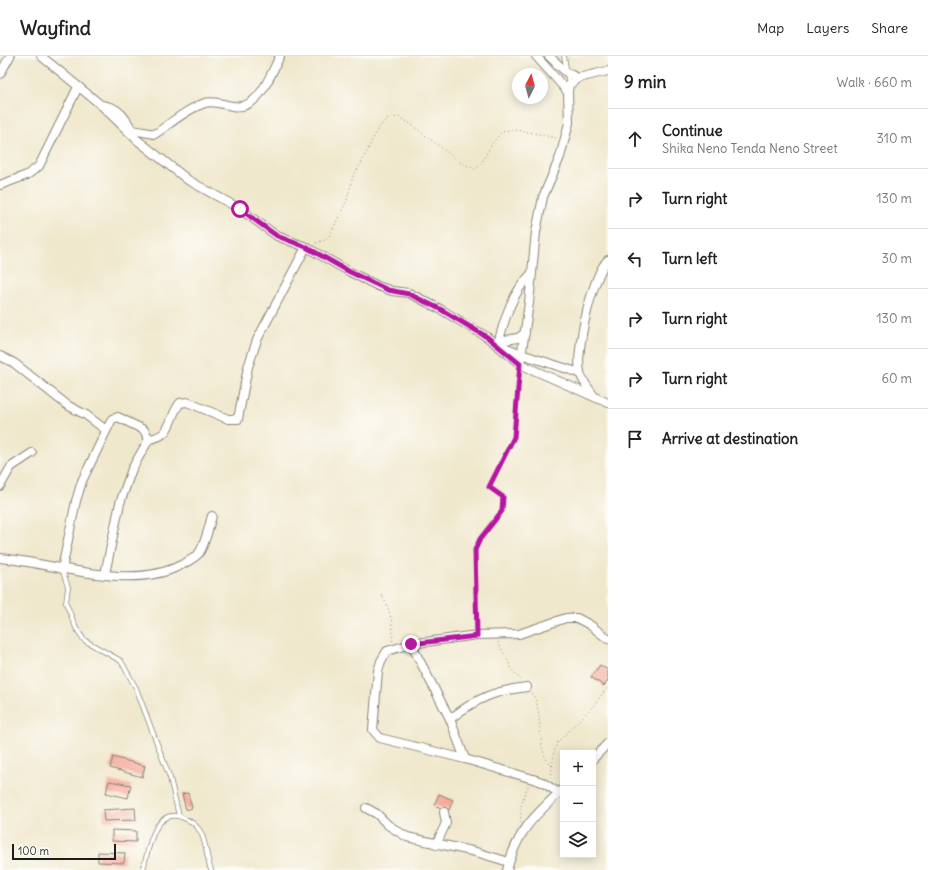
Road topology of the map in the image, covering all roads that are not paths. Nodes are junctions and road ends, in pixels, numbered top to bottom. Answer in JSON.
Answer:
{"nodes":[{"id":1,"x":10,"y":56,"type":"edge"},
{"id":2,"x":41,"y":56,"type":"edge"},
{"id":3,"x":280,"y":56,"type":"edge"},
{"id":4,"x":536,"y":56,"type":"edge"},
{"id":5,"x":549,"y":56,"type":"edge"},
{"id":6,"x":564,"y":56,"type":"edge"},
{"id":7,"x":608,"y":71,"type":"edge"},
{"id":8,"x":566,"y":72,"type":"junction"},
{"id":9,"x":0,"y":74,"type":"edge"},
{"id":10,"x":578,"y":78,"type":"junction"},
{"id":11,"x":78,"y":87,"type":"junction"},
{"id":12,"x":568,"y":89,"type":"junction"},
{"id":13,"x":101,"y":105,"type":"junction"},
{"id":14,"x":132,"y":130,"type":"junction"},
{"id":15,"x":136,"y":139,"type":"junction"},
{"id":16,"x":0,"y":185,"type":"edge"},
{"id":17,"x":306,"y":247,"type":"junction"},
{"id":18,"x":608,"y":260,"type":"edge"},
{"id":19,"x":532,"y":273,"type":"junction"},
{"id":20,"x":525,"y":333,"type":"junction"},
{"id":21,"x":497,"y":342,"type":"junction"},
{"id":22,"x":521,"y":354,"type":"junction"},
{"id":23,"x":0,"y":356,"type":"edge"},
{"id":24,"x":520,"y":364,"type":"junction"},
{"id":25,"x":580,"y":373,"type":"junction"},
{"id":26,"x":594,"y":396,"type":"junction"},
{"id":27,"x":608,"y":403,"type":"edge"},
{"id":28,"x":106,"y":430,"type":"junction"},
{"id":29,"x":149,"y":439,"type":"junction"},
{"id":30,"x":32,"y":454,"type":"dead end"},
{"id":31,"x":0,"y":486,"type":"edge"},
{"id":32,"x":212,"y":516,"type":"dead end"},
{"id":33,"x":0,"y":558,"type":"edge"},
{"id":34,"x":62,"y":569,"type":"junction"},
{"id":35,"x":105,"y":574,"type":"junction"},
{"id":36,"x":608,"y":639,"type":"edge"},
{"id":37,"x":411,"y":644,"type":"junction"},
{"id":38,"x":527,"y":687,"type":"road end"},
{"id":39,"x":450,"y":718,"type":"junction"},
{"id":40,"x":608,"y":743,"type":"edge"},
{"id":41,"x":596,"y":757,"type":"edge"},
{"id":42,"x":465,"y":759,"type":"junction"},
{"id":43,"x":560,"y":791,"type":"edge"},
{"id":44,"x":560,"y":792,"type":"edge"},
{"id":45,"x":366,"y":808,"type":"dead end"},
{"id":46,"x":444,"y":812,"type":"dead end"},
{"id":47,"x":179,"y":816,"type":"junction"},
{"id":48,"x":436,"y":845,"type":"junction"},
{"id":49,"x":508,"y":866,"type":"edge"},
{"id":50,"x":143,"y":870,"type":"edge"},
{"id":51,"x":211,"y":870,"type":"edge"}],
"edges":[{"from":1,"to":9,"type":"street"},
{"from":2,"to":11,"type":"street"},
{"from":3,"to":14,"type":"street"},
{"from":4,"to":12,"type":"street"},
{"from":5,"to":8,"type":"street"},
{"from":6,"to":8,"type":"lane"},
{"from":7,"to":10,"type":"street"},
{"from":8,"to":10,"type":"street"},
{"from":8,"to":12,"type":"lane"},
{"from":10,"to":12,"type":"street"},
{"from":11,"to":13,"type":"street"},
{"from":11,"to":16,"type":"street"},
{"from":12,"to":19,"type":"street"},
{"from":13,"to":14,"type":"street"},
{"from":13,"to":15,"type":"street"},
{"from":14,"to":15,"type":"street"},
{"from":15,"to":17,"type":"street"},
{"from":17,"to":21,"type":"street"},
{"from":17,"to":29,"type":"street"},
{"from":18,"to":25,"type":"street"},
{"from":19,"to":20,"type":"street"},
{"from":19,"to":21,"type":"street"},
{"from":20,"to":21,"type":"street"},
{"from":20,"to":22,"type":"street"},
{"from":21,"to":22,"type":"street"},
{"from":21,"to":24,"type":"street"},
{"from":22,"to":24,"type":"street"},
{"from":22,"to":25,"type":"street"},
{"from":23,"to":28,"type":"street"},
{"from":24,"to":26,"type":"street"},
{"from":25,"to":26,"type":"street"},
{"from":26,"to":27,"type":"street"},
{"from":28,"to":29,"type":"street"},
{"from":28,"to":34,"type":"street"},
{"from":29,"to":35,"type":"street"},
{"from":30,"to":31,"type":"street"},
{"from":32,"to":35,"type":"street"},
{"from":33,"to":34,"type":"street"},
{"from":34,"to":35,"type":"street"},
{"from":34,"to":47,"type":"lane"},
{"from":36,"to":37,"type":"street"},
{"from":37,"to":39,"type":"street"},
{"from":37,"to":42,"type":"street"},
{"from":38,"to":39,"type":"street"},
{"from":39,"to":42,"type":"street"},
{"from":40,"to":41,"type":"street"},
{"from":42,"to":43,"type":"street"},
{"from":44,"to":49,"type":"street"},
{"from":45,"to":48,"type":"street"},
{"from":46,"to":48,"type":"street"},
{"from":47,"to":50,"type":"lane"},
{"from":47,"to":51,"type":"lane"},
{"from":48,"to":49,"type":"street"}]}
